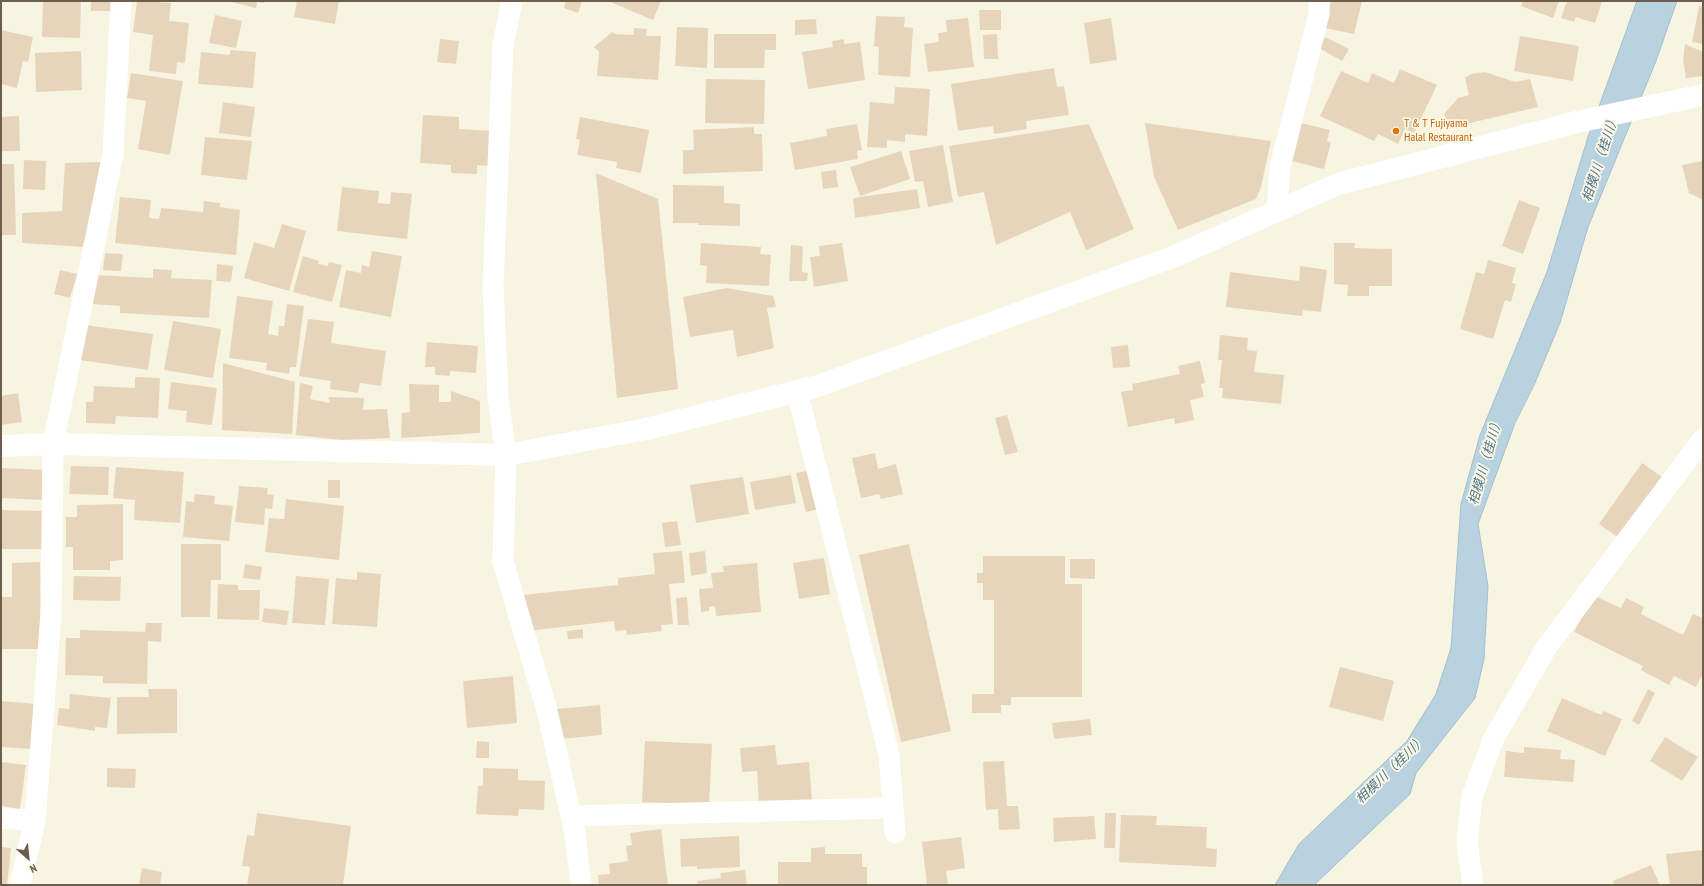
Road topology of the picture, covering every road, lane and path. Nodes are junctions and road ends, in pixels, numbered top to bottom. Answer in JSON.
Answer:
{"nodes":[{"id":1,"x":121,"y":1,"type":"edge"},
{"id":2,"x":512,"y":1,"type":"edge"},
{"id":3,"x":1319,"y":1,"type":"edge"},
{"id":4,"x":1703,"y":95,"type":"edge"},
{"id":5,"x":1277,"y":211,"type":"junction"},
{"id":6,"x":797,"y":391,"type":"junction"},
{"id":7,"x":1703,"y":439,"type":"edge"},
{"id":8,"x":53,"y":444,"type":"junction"},
{"id":9,"x":1,"y":446,"type":"edge"},
{"id":10,"x":506,"y":455,"type":"junction"},
{"id":11,"x":892,"y":808,"type":"junction"},
{"id":12,"x":571,"y":816,"type":"junction"},
{"id":13,"x":1,"y":818,"type":"edge"},
{"id":14,"x":34,"y":821,"type":"junction"},
{"id":15,"x":895,"y":833,"type":"dead end"},
{"id":16,"x":20,"y":885,"type":"edge"},
{"id":17,"x":581,"y":885,"type":"edge"},
{"id":18,"x":1473,"y":885,"type":"edge"}],
"edges":[{"from":1,"to":8,"type":"street"},
{"from":2,"to":10,"type":"street"},
{"from":3,"to":5,"type":"street"},
{"from":4,"to":5,"type":"street"},
{"from":5,"to":6,"type":"street"},
{"from":6,"to":10,"type":"street"},
{"from":6,"to":11,"type":"street"},
{"from":7,"to":18,"type":"street"},
{"from":8,"to":9,"type":"street"},
{"from":8,"to":10,"type":"street"},
{"from":8,"to":14,"type":"street"},
{"from":10,"to":12,"type":"street"},
{"from":11,"to":12,"type":"street"},
{"from":11,"to":15,"type":"street"},
{"from":12,"to":17,"type":"street"},
{"from":13,"to":14,"type":"street"},
{"from":14,"to":16,"type":"street"}]}
